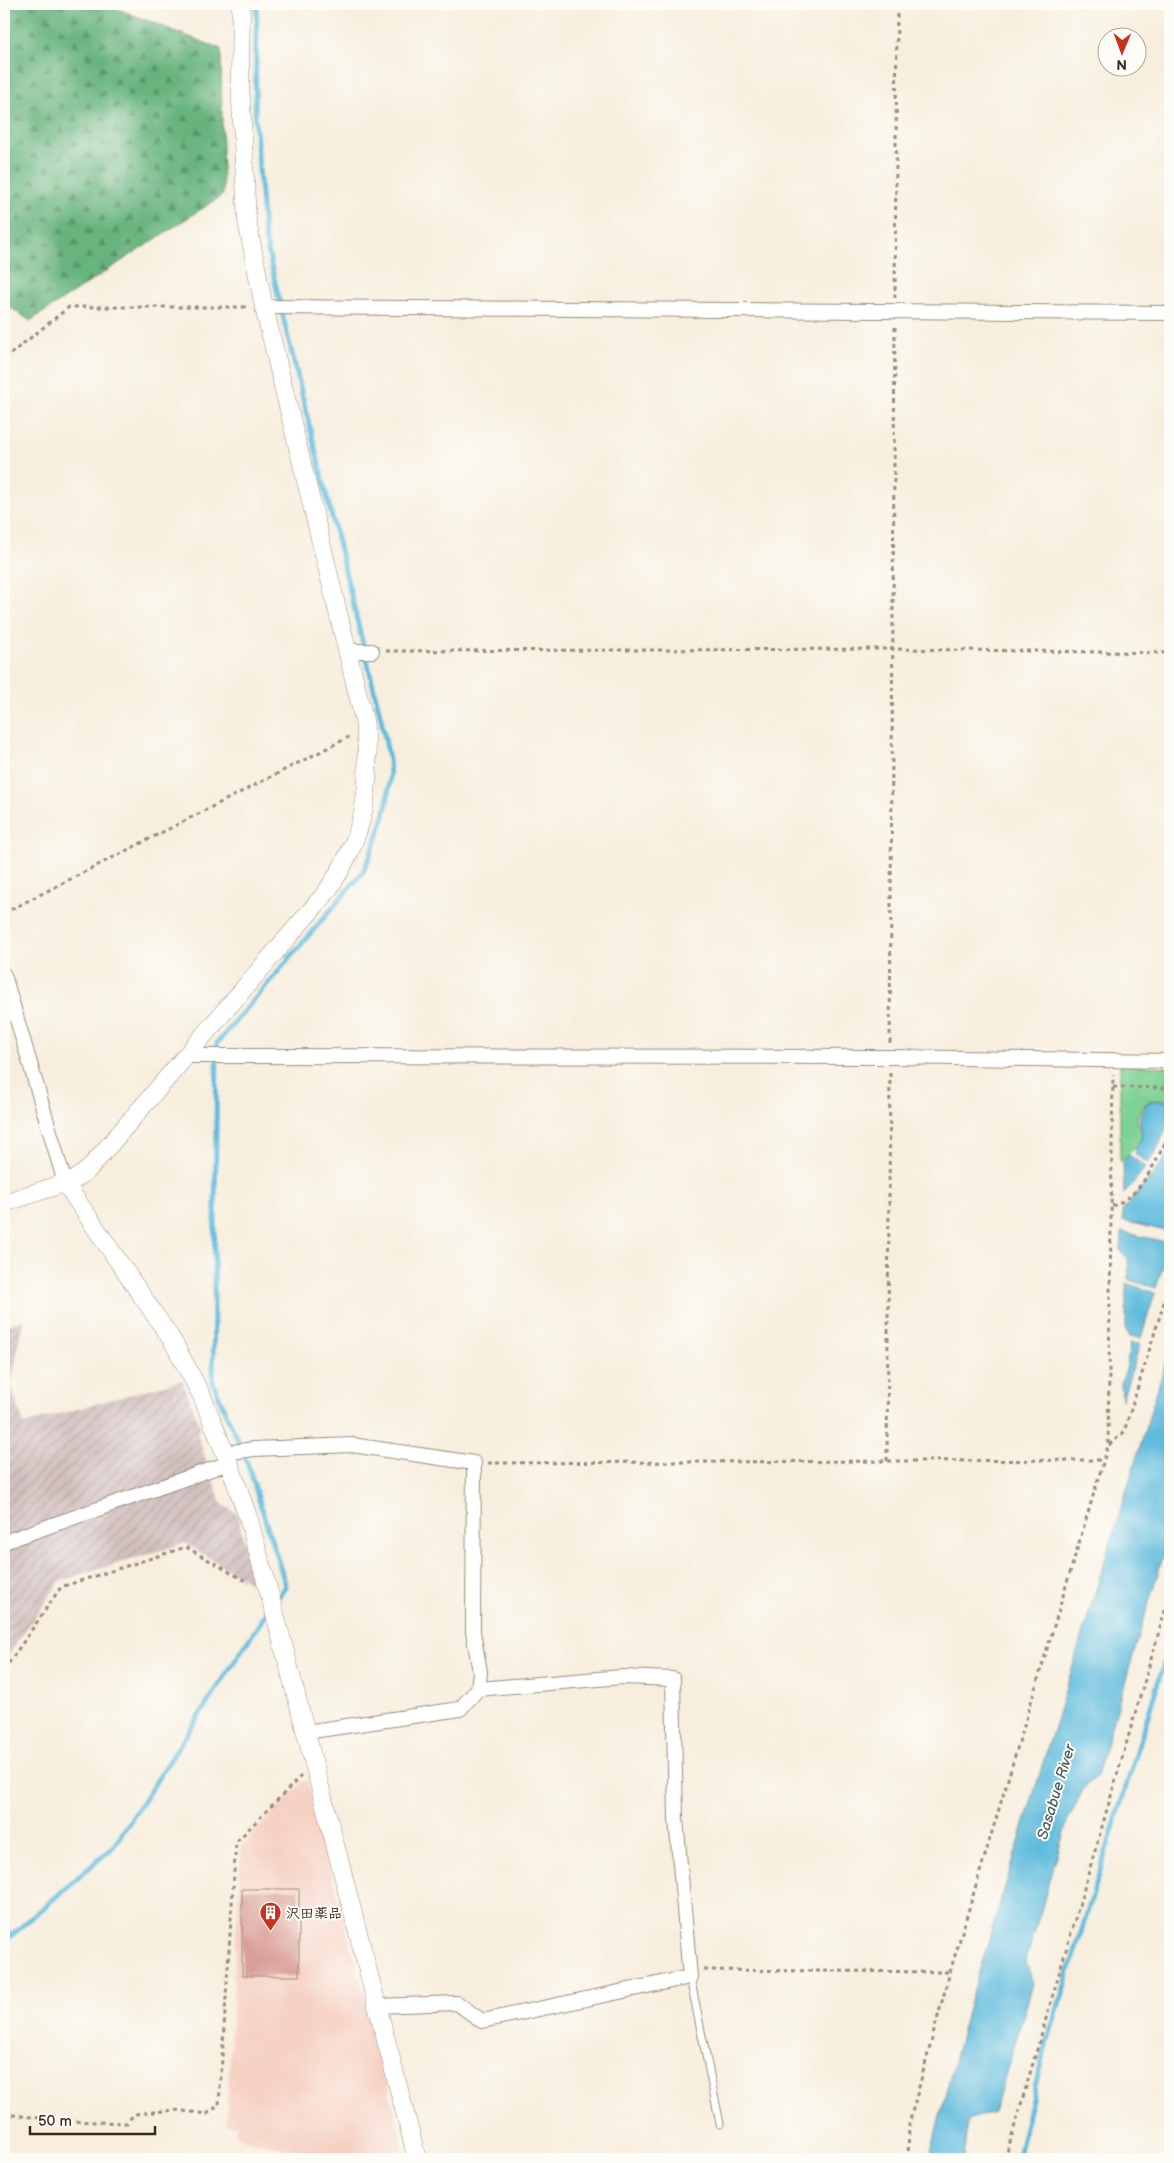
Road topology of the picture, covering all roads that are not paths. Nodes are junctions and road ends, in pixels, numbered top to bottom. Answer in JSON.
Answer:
{"nodes":[{"id":1,"x":240,"y":4,"type":"edge"},
{"id":2,"x":269,"y":307,"type":"junction"},
{"id":3,"x":1170,"y":313,"type":"edge"},
{"id":4,"x":4,"y":975,"type":"edge"},
{"id":5,"x":188,"y":1056,"type":"junction"},
{"id":6,"x":1170,"y":1061,"type":"edge"},
{"id":7,"x":65,"y":1184,"type":"junction"},
{"id":8,"x":4,"y":1203,"type":"edge"},
{"id":9,"x":230,"y":1456,"type":"junction"},
{"id":10,"x":4,"y":1542,"type":"edge"},
{"id":11,"x":478,"y":1689,"type":"junction"},
{"id":12,"x":306,"y":1732,"type":"junction"},
{"id":13,"x":690,"y":1976,"type":"junction"},
{"id":14,"x":377,"y":2006,"type":"junction"},
{"id":15,"x":720,"y":2124,"type":"dead end"},
{"id":16,"x":417,"y":2159,"type":"edge"}],
"edges":[{"from":1,"to":2,"type":"street"},
{"from":2,"to":3,"type":"street"},
{"from":2,"to":5,"type":"street"},
{"from":4,"to":7,"type":"street"},
{"from":5,"to":6,"type":"street"},
{"from":5,"to":7,"type":"street"},
{"from":7,"to":8,"type":"street"},
{"from":7,"to":9,"type":"street"},
{"from":9,"to":10,"type":"street"},
{"from":9,"to":11,"type":"street"},
{"from":9,"to":12,"type":"street"},
{"from":11,"to":12,"type":"street"},
{"from":11,"to":13,"type":"street"},
{"from":12,"to":14,"type":"street"},
{"from":13,"to":14,"type":"street"},
{"from":13,"to":15,"type":"lane"},
{"from":14,"to":16,"type":"street"}]}
